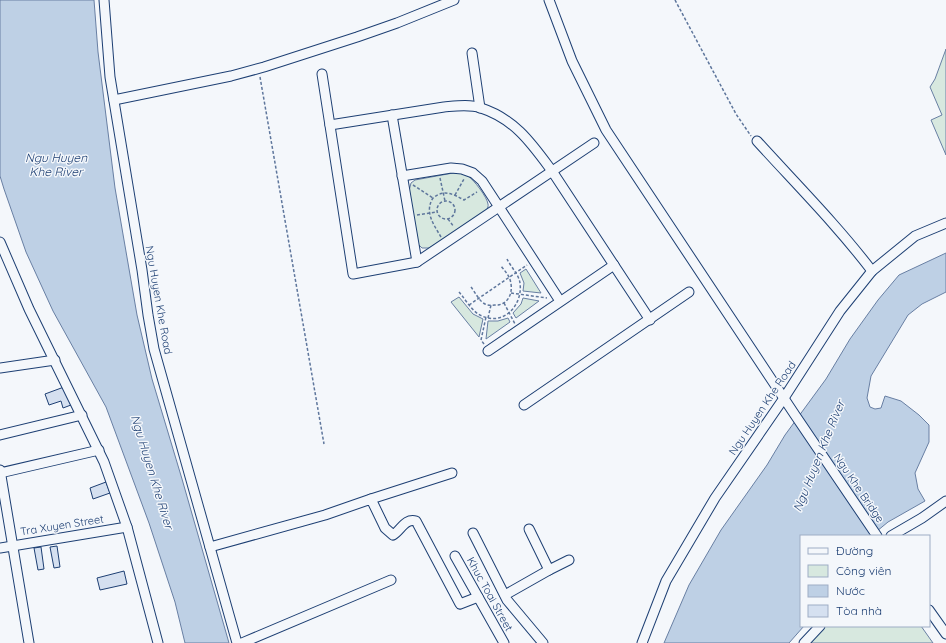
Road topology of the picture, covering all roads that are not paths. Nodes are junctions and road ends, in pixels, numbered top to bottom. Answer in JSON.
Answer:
{"nodes":[{"id":1,"x":104,"y":0,"type":"edge"},
{"id":2,"x":454,"y":0,"type":"edge"},
{"id":3,"x":549,"y":0,"type":"edge"},
{"id":4,"x":472,"y":53,"type":"dead end"},
{"id":5,"x":322,"y":74,"type":"dead end"},
{"id":6,"x":114,"y":100,"type":"junction"},
{"id":7,"x":480,"y":108,"type":"junction"},
{"id":8,"x":392,"y":115,"type":"junction"},
{"id":9,"x":330,"y":125,"type":"junction"},
{"id":10,"x":757,"y":141,"type":"road end"},
{"id":11,"x":594,"y":143,"type":"dead end"},
{"id":12,"x":552,"y":171,"type":"junction"},
{"id":13,"x":402,"y":176,"type":"junction"},
{"id":14,"x":499,"y":207,"type":"junction"},
{"id":15,"x":946,"y":223,"type":"edge"},
{"id":16,"x":0,"y":242,"type":"edge"},
{"id":17,"x":417,"y":262,"type":"junction"},
{"id":18,"x":614,"y":265,"type":"junction"},
{"id":19,"x":872,"y":271,"type":"junction"},
{"id":20,"x":689,"y":292,"type":"dead end"},
{"id":21,"x":560,"y":301,"type":"junction"},
{"id":22,"x":650,"y":320,"type":"junction"},
{"id":23,"x":486,"y":348,"type":"road end"},
{"id":24,"x":55,"y":360,"type":"junction"},
{"id":25,"x":0,"y":368,"type":"edge"},
{"id":26,"x":784,"y":398,"type":"junction"},
{"id":27,"x":524,"y":405,"type":"dead end"},
{"id":28,"x":82,"y":416,"type":"junction"},
{"id":29,"x":0,"y":435,"type":"edge"},
{"id":30,"x":98,"y":450,"type":"junction"},
{"id":31,"x":0,"y":471,"type":"edge"},
{"id":32,"x":452,"y":473,"type":"dead end"},
{"id":33,"x":371,"y":499,"type":"junction"},
{"id":34,"x":946,"y":501,"type":"edge"},
{"id":35,"x":127,"y":526,"type":"junction"},
{"id":36,"x":529,"y":529,"type":"dead end"},
{"id":37,"x":474,"y":533,"type":"dead end"},
{"id":38,"x":876,"y":535,"type":"edge"},
{"id":39,"x":893,"y":535,"type":"edge"},
{"id":40,"x":12,"y":545,"type":"junction"},
{"id":41,"x":210,"y":546,"type":"junction"},
{"id":42,"x":0,"y":548,"type":"edge"},
{"id":43,"x":455,"y":556,"type":"dead end"},
{"id":44,"x":569,"y":560,"type":"dead end"},
{"id":45,"x":549,"y":570,"type":"junction"},
{"id":46,"x":391,"y":580,"type":"dead end"},
{"id":47,"x":505,"y":595,"type":"junction"},
{"id":48,"x":478,"y":597,"type":"junction"},
{"id":49,"x":930,"y":611,"type":"edge"},
{"id":50,"x":819,"y":627,"type":"edge"},
{"id":51,"x":946,"y":634,"type":"edge"},
{"id":52,"x":29,"y":643,"type":"edge"},
{"id":53,"x":158,"y":643,"type":"edge"},
{"id":54,"x":237,"y":643,"type":"edge"},
{"id":55,"x":242,"y":643,"type":"edge"},
{"id":56,"x":504,"y":643,"type":"edge"},
{"id":57,"x":543,"y":643,"type":"edge"},
{"id":58,"x":642,"y":643,"type":"edge"},
{"id":59,"x":804,"y":643,"type":"edge"}],
"edges":[{"from":1,"to":6,"type":"street","name":"Ngu Huyen Khe Road"},
{"from":2,"to":6,"type":"street"},
{"from":3,"to":26,"type":"street","name":"Ngu Khe Bridge"},
{"from":4,"to":7,"type":"street"},
{"from":5,"to":9,"type":"street"},
{"from":6,"to":41,"type":"street","name":"Ngu Huyen Khe Road"},
{"from":7,"to":8,"type":"street"},
{"from":7,"to":12,"type":"street"},
{"from":8,"to":9,"type":"street"},
{"from":8,"to":13,"type":"street"},
{"from":9,"to":17,"type":"street"},
{"from":10,"to":19,"type":"street"},
{"from":11,"to":12,"type":"street"},
{"from":12,"to":14,"type":"street"},
{"from":12,"to":18,"type":"street"},
{"from":13,"to":14,"type":"street"},
{"from":13,"to":17,"type":"street"},
{"from":14,"to":17,"type":"street"},
{"from":14,"to":21,"type":"street"},
{"from":15,"to":19,"type":"street","name":"Ngu Huyen Khe Road"},
{"from":16,"to":24,"type":"street"},
{"from":18,"to":21,"type":"street"},
{"from":18,"to":22,"type":"street"},
{"from":19,"to":26,"type":"street","name":"Ngu Huyen Khe Road"},
{"from":20,"to":22,"type":"street"},
{"from":21,"to":23,"type":"street"},
{"from":22,"to":27,"type":"street"},
{"from":24,"to":25,"type":"street"},
{"from":24,"to":28,"type":"street"},
{"from":26,"to":38,"type":"street","name":"Ngu Khe Bridge"},
{"from":26,"to":58,"type":"street","name":"Ngu Huyen Khe Road"},
{"from":28,"to":29,"type":"street"},
{"from":28,"to":30,"type":"street"},
{"from":30,"to":31,"type":"street"},
{"from":30,"to":35,"type":"street"},
{"from":31,"to":40,"type":"street"},
{"from":32,"to":33,"type":"street"},
{"from":33,"to":41,"type":"street"},
{"from":33,"to":48,"type":"street"},
{"from":34,"to":39,"type":"street"},
{"from":35,"to":40,"type":"street","name":"Tra Xuyen Street"},
{"from":35,"to":53,"type":"street"},
{"from":36,"to":45,"type":"street"},
{"from":37,"to":47,"type":"street"},
{"from":40,"to":42,"type":"street","name":"Tra Xuyen Street"},
{"from":40,"to":52,"type":"street"},
{"from":41,"to":54,"type":"street","name":"Ngu Huyen Khe Road"},
{"from":43,"to":48,"type":"street","name":"Khuc Toai Street"},
{"from":44,"to":45,"type":"street"},
{"from":45,"to":47,"type":"street"},
{"from":46,"to":55,"type":"street"},
{"from":47,"to":57,"type":"street"},
{"from":48,"to":56,"type":"street","name":"Khuc Toai Street"},
{"from":49,"to":51,"type":"street"},
{"from":50,"to":59,"type":"street"}]}
